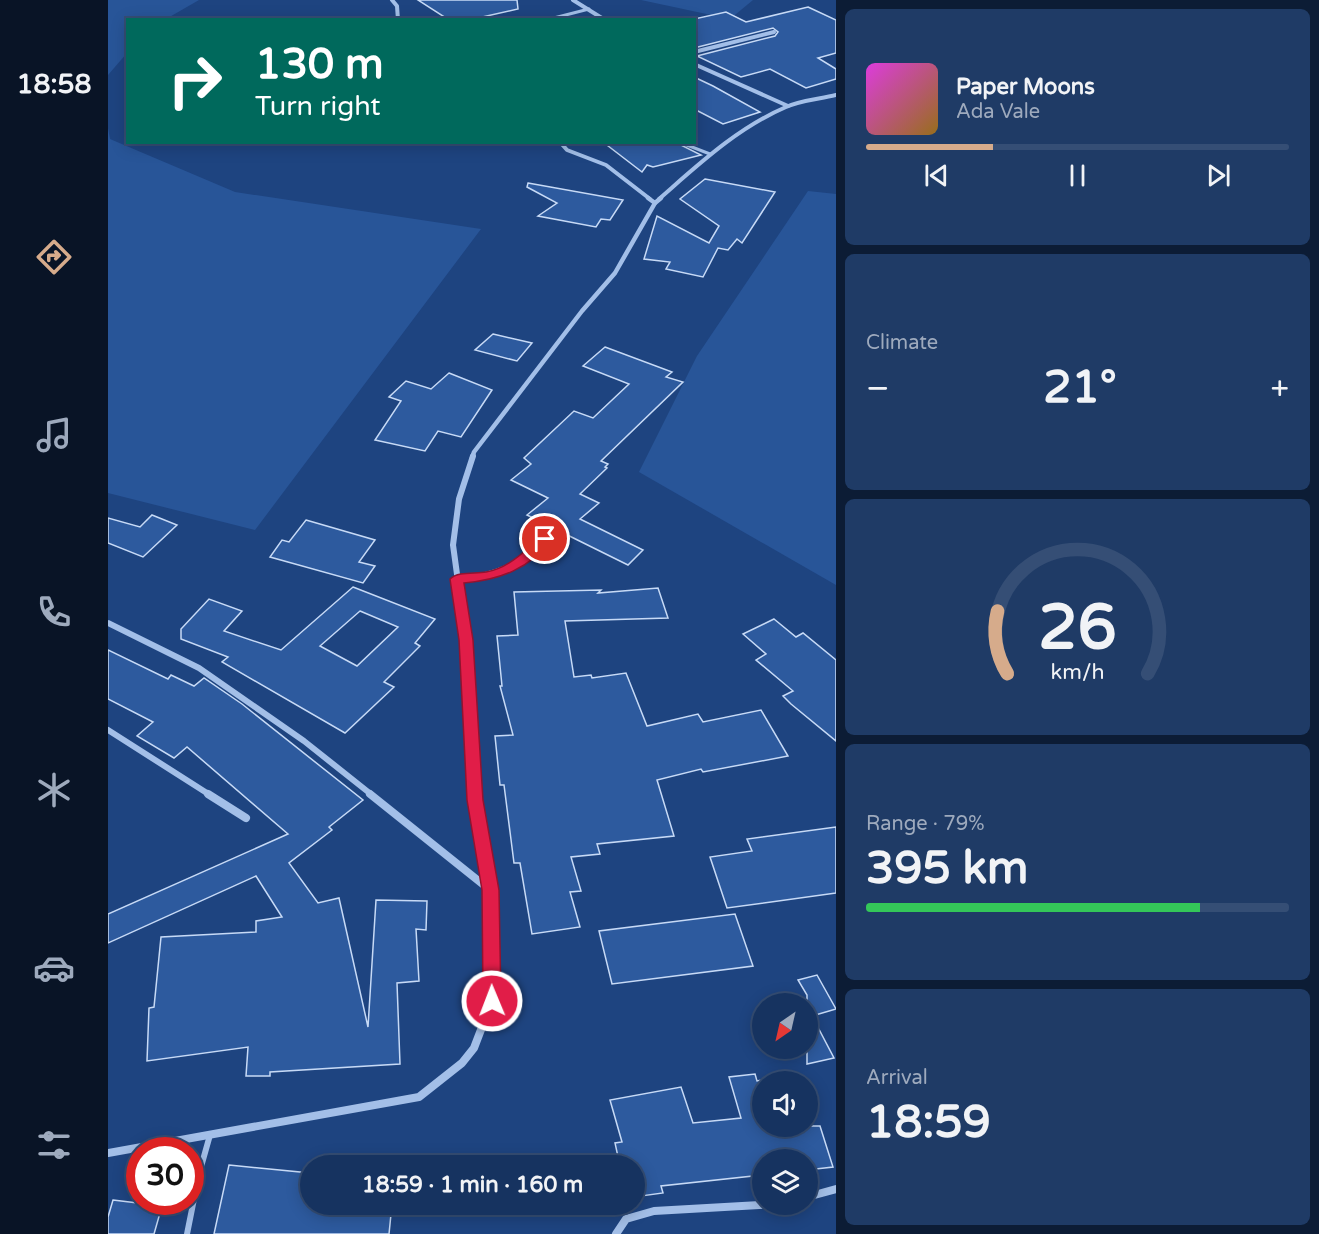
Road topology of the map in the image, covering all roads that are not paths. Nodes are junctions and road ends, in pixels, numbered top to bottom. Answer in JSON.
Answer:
{"nodes":[{"id":1,"x":392,"y":0,"type":"edge"},
{"id":2,"x":573,"y":0,"type":"edge"},
{"id":3,"x":589,"y":9,"type":"junction"},
{"id":4,"x":398,"y":18,"type":"edge"},
{"id":5,"x":554,"y":18,"type":"edge"},
{"id":6,"x":602,"y":18,"type":"edge"},
{"id":7,"x":774,"y":32,"type":"dead end"},
{"id":8,"x":696,"y":52,"type":"edge"},
{"id":9,"x":696,"y":65,"type":"edge"},
{"id":10,"x":836,"y":95,"type":"edge"},
{"id":11,"x":788,"y":106,"type":"junction"},
{"id":12,"x":562,"y":144,"type":"edge"},
{"id":13,"x":685,"y":144,"type":"edge"},
{"id":14,"x":710,"y":154,"type":"junction"},
{"id":15,"x":655,"y":203,"type":"junction"},
{"id":16,"x":545,"y":539,"type":"dead end"},
{"id":17,"x":457,"y":579,"type":"junction"},
{"id":18,"x":108,"y":623,"type":"edge"},
{"id":19,"x":108,"y":730,"type":"edge"},
{"id":20,"x":246,"y":818,"type":"dead end"},
{"id":21,"x":490,"y":890,"type":"junction"},
{"id":22,"x":210,"y":1135,"type":"junction"},
{"id":23,"x":108,"y":1153,"type":"edge"},
{"id":24,"x":836,"y":1189,"type":"edge"},
{"id":25,"x":818,"y":1194,"type":"edge"},
{"id":26,"x":752,"y":1205,"type":"edge"},
{"id":27,"x":187,"y":1234,"type":"edge"},
{"id":28,"x":616,"y":1234,"type":"edge"}],
"edges":[{"from":1,"to":4,"type":"street"},
{"from":2,"to":3,"type":"street"},
{"from":3,"to":5,"type":"lane"},
{"from":3,"to":6,"type":"street"},
{"from":7,"to":8,"type":"street"},
{"from":9,"to":11,"type":"street"},
{"from":10,"to":11,"type":"street"},
{"from":11,"to":14,"type":"street"},
{"from":12,"to":15,"type":"street"},
{"from":13,"to":14,"type":"lane"},
{"from":14,"to":15,"type":"street"},
{"from":15,"to":17,"type":"street"},
{"from":16,"to":17,"type":"lane"},
{"from":17,"to":21,"type":"street"},
{"from":18,"to":21,"type":"street"},
{"from":19,"to":20,"type":"street"},
{"from":21,"to":22,"type":"street"},
{"from":22,"to":23,"type":"street"},
{"from":22,"to":27,"type":"lane"},
{"from":24,"to":25,"type":"street"},
{"from":26,"to":28,"type":"street"}]}
